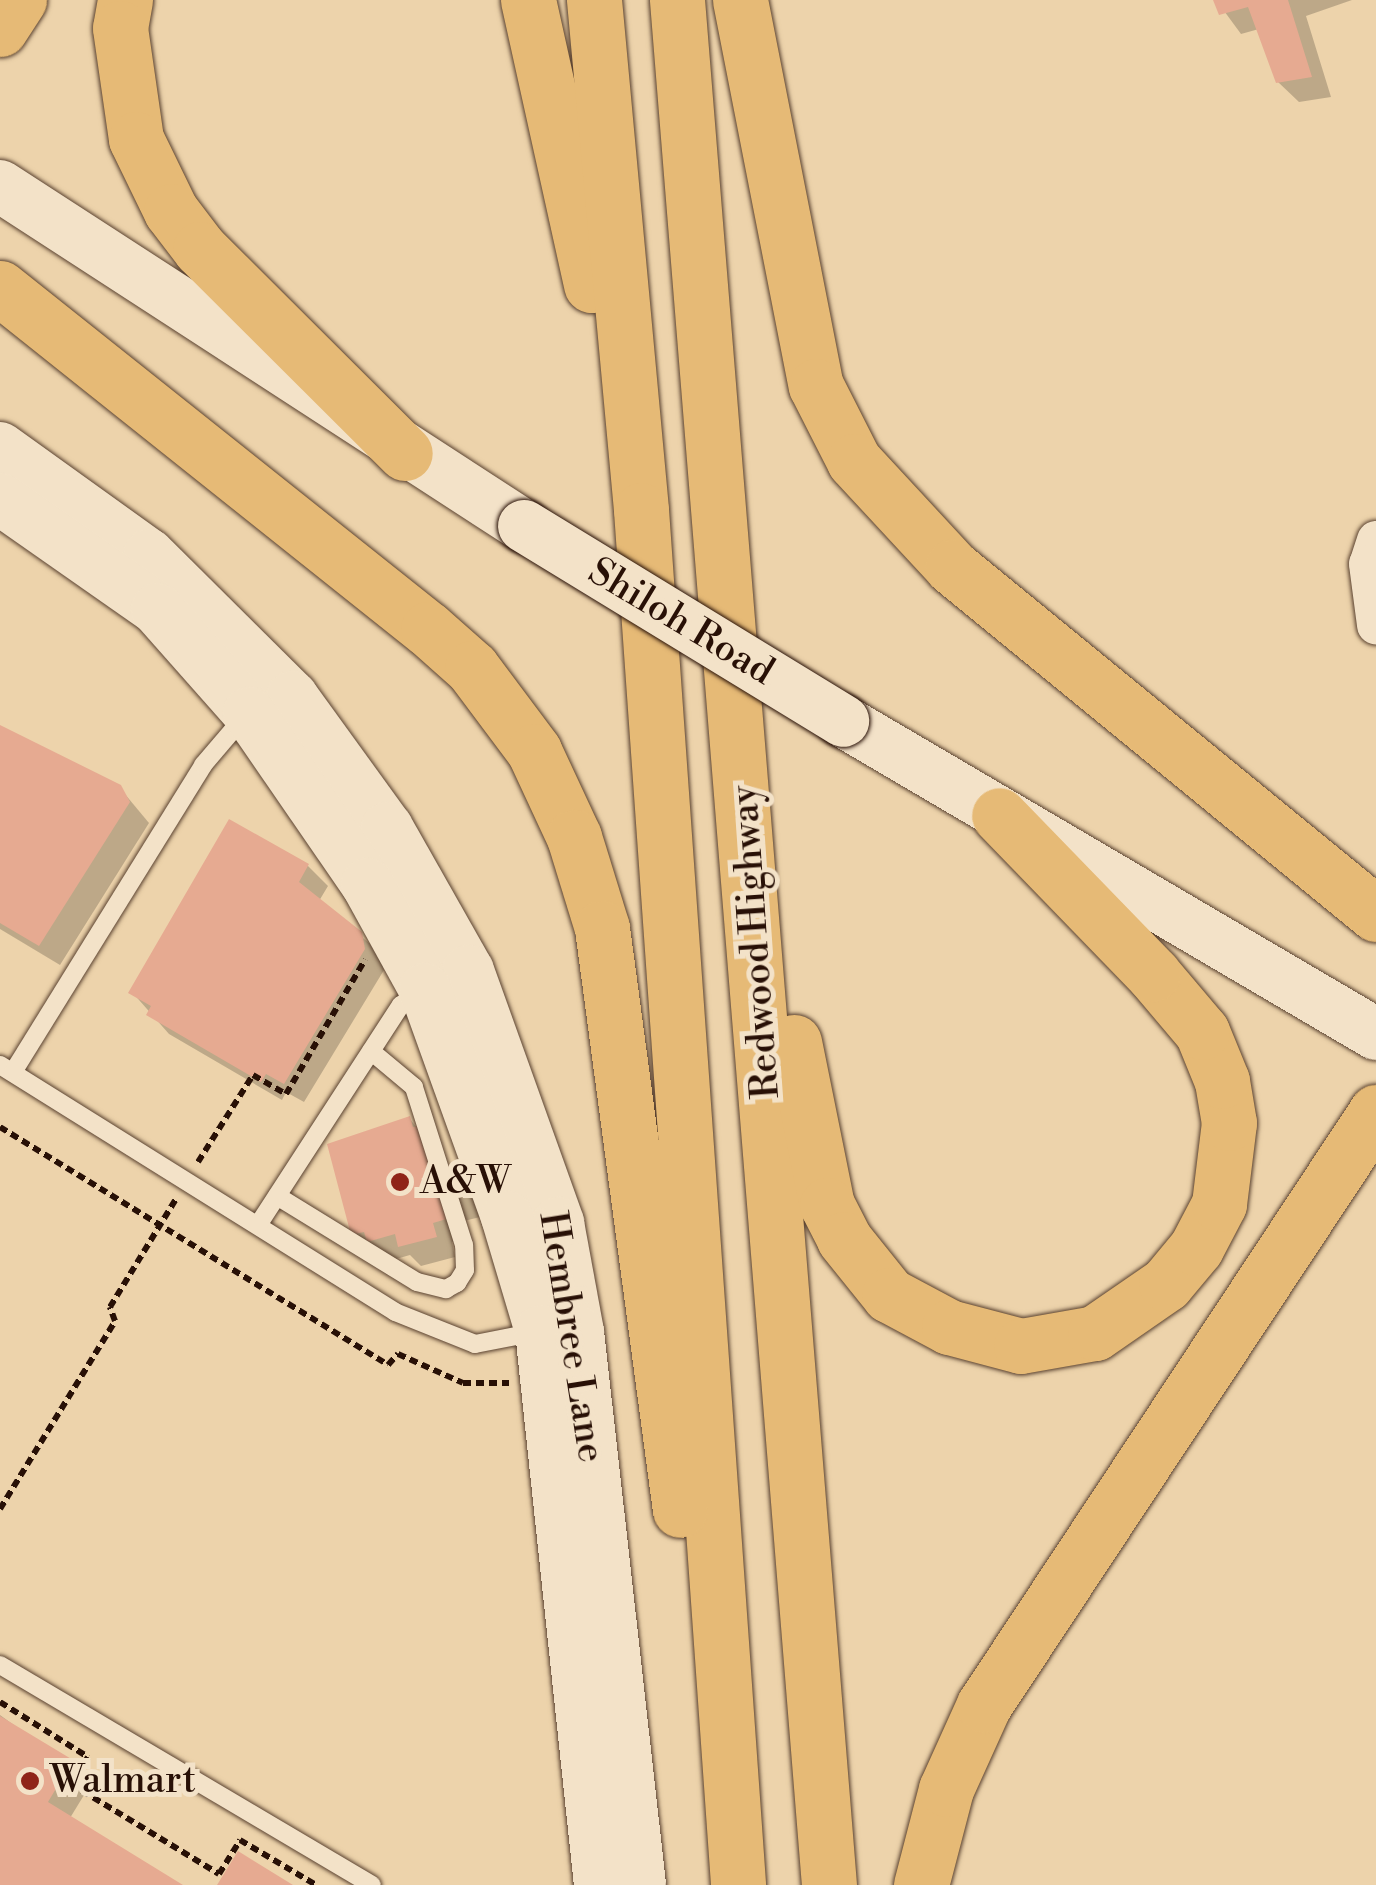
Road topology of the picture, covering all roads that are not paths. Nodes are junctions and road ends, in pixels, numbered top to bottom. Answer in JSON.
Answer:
{"nodes":[{"id":1,"x":19,"y":0,"type":"edge"},
{"id":2,"x":125,"y":0,"type":"edge"},
{"id":3,"x":528,"y":0,"type":"edge"},
{"id":4,"x":594,"y":0,"type":"edge"},
{"id":5,"x":677,"y":0,"type":"edge"},
{"id":6,"x":740,"y":0,"type":"edge"},
{"id":7,"x":0,"y":29,"type":"edge"},
{"id":8,"x":0,"y":186,"type":"edge"},
{"id":9,"x":0,"y":288,"type":"edge"},
{"id":10,"x":0,"y":448,"type":"edge"},
{"id":11,"x":405,"y":453,"type":"junction"},
{"id":12,"x":0,"y":499,"type":"edge"},
{"id":13,"x":641,"y":510,"type":"junction"},
{"id":14,"x":1376,"y":540,"type":"edge"},
{"id":15,"x":1376,"y":625,"type":"edge"},
{"id":16,"x":249,"y":713,"type":"junction"},
{"id":17,"x":743,"y":772,"type":"junction"},
{"id":18,"x":999,"y":815,"type":"junction"},
{"id":19,"x":1376,"y":914,"type":"edge"},
{"id":20,"x":425,"y":989,"type":"junction"},
{"id":21,"x":1376,"y":1034,"type":"edge"},
{"id":22,"x":371,"y":1052,"type":"junction"},
{"id":23,"x":6,"y":1068,"type":"edge"},
{"id":24,"x":1376,"y":1112,"type":"edge"},
{"id":25,"x":1357,"y":1164,"type":"edge"},
{"id":26,"x":277,"y":1196,"type":"junction"},
{"id":27,"x":258,"y":1225,"type":"junction"},
{"id":28,"x":541,"y":1331,"type":"junction"},
{"id":29,"x":0,"y":1665,"type":"edge"},
{"id":30,"x":730,"y":1792,"type":"junction"},
{"id":31,"x":372,"y":1885,"type":"edge"},
{"id":32,"x":600,"y":1885,"type":"edge"},
{"id":33,"x":640,"y":1885,"type":"edge"},
{"id":34,"x":738,"y":1885,"type":"edge"},
{"id":35,"x":829,"y":1885,"type":"edge"},
{"id":36,"x":920,"y":1885,"type":"edge"}],
"edges":[{"from":1,"to":7,"type":"highway"},
{"from":2,"to":11,"type":"highway"},
{"from":3,"to":13,"type":"highway"},
{"from":4,"to":13,"type":"highway"},
{"from":5,"to":17,"type":"highway","name":"Redwood Highway"},
{"from":6,"to":19,"type":"highway"},
{"from":8,"to":11,"type":"street","name":"Shiloh Road"},
{"from":9,"to":30,"type":"highway"},
{"from":10,"to":33,"type":"street","name":"Hembree Lane"},
{"from":11,"to":18,"type":"street","name":"Shiloh Road","bridge":true},
{"from":12,"to":16,"type":"street","name":"Hembree Lane"},
{"from":13,"to":30,"type":"highway"},
{"from":14,"to":15,"type":"street"},
{"from":16,"to":20,"type":"street","name":"Hembree Lane"},
{"from":16,"to":23,"type":"lane"},
{"from":17,"to":18,"type":"highway"},
{"from":17,"to":35,"type":"highway","name":"Redwood Highway"},
{"from":18,"to":21,"type":"street","name":"Shiloh Road"},
{"from":20,"to":22,"type":"lane"},
{"from":20,"to":28,"type":"street","name":"Hembree Lane"},
{"from":22,"to":26,"type":"lane"},
{"from":22,"to":26,"type":"lane"},
{"from":23,"to":27,"type":"lane"},
{"from":24,"to":25,"type":"highway"},
{"from":25,"to":36,"type":"highway"},
{"from":26,"to":27,"type":"lane"},
{"from":27,"to":28,"type":"lane"},
{"from":28,"to":32,"type":"street","name":"Hembree Lane"},
{"from":29,"to":31,"type":"lane"},
{"from":30,"to":34,"type":"highway"}]}
